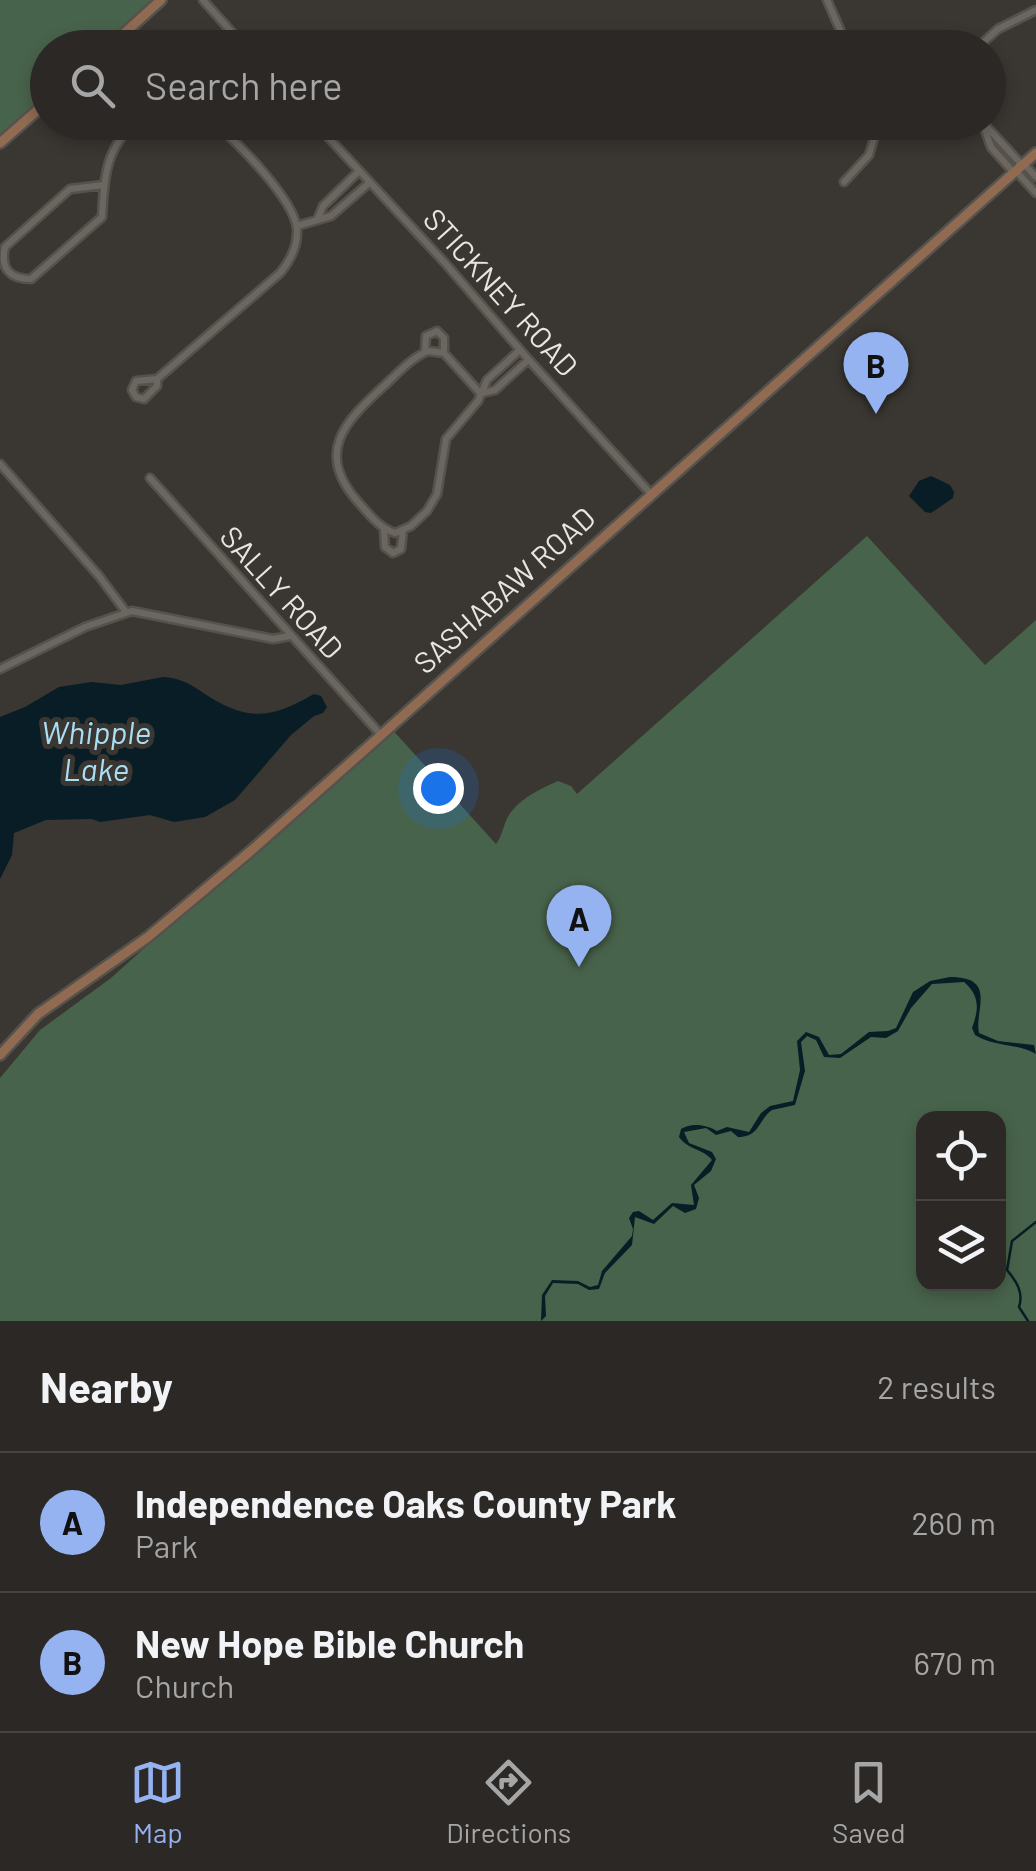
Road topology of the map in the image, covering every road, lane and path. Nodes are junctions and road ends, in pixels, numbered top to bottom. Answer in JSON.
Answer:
{"nodes":[{"id":1,"x":162,"y":0,"type":"edge"},
{"id":2,"x":203,"y":0,"type":"edge"},
{"id":3,"x":826,"y":0,"type":"edge"},
{"id":4,"x":1036,"y":10,"type":"edge"},
{"id":5,"x":128,"y":30,"type":"edge"},
{"id":6,"x":230,"y":30,"type":"edge"},
{"id":7,"x":840,"y":30,"type":"edge"},
{"id":8,"x":997,"y":30,"type":"edge"},
{"id":9,"x":30,"y":117,"type":"edge"},
{"id":10,"x":119,"y":140,"type":"edge"},
{"id":11,"x":232,"y":140,"type":"edge"},
{"id":12,"x":330,"y":140,"type":"edge"},
{"id":13,"x":874,"y":140,"type":"edge"},
{"id":14,"x":988,"y":140,"type":"edge"},
{"id":15,"x":0,"y":143,"type":"edge"},
{"id":16,"x":1036,"y":153,"type":"edge"},
{"id":17,"x":1019,"y":168,"type":"junction"},
{"id":18,"x":358,"y":172,"type":"junction"},
{"id":19,"x":1036,"y":177,"type":"edge"},
{"id":20,"x":844,"y":182,"type":"dead end"},
{"id":21,"x":370,"y":183,"type":"junction"},
{"id":22,"x":104,"y":185,"type":"junction"},
{"id":23,"x":340,"y":190,"type":"junction"},
{"id":24,"x":1036,"y":193,"type":"edge"},
{"id":25,"x":349,"y":201,"type":"junction"},
{"id":26,"x":318,"y":218,"type":"junction"},
{"id":27,"x":297,"y":226,"type":"junction"},
{"id":28,"x":520,"y":350,"type":"junction"},
{"id":29,"x":425,"y":352,"type":"junction"},
{"id":30,"x":444,"y":352,"type":"junction"},
{"id":31,"x":528,"y":360,"type":"junction"},
{"id":32,"x":157,"y":379,"type":"dead end"},
{"id":33,"x":481,"y":394,"type":"junction"},
{"id":34,"x":0,"y":464,"type":"edge"},
{"id":35,"x":150,"y":478,"type":"dead end"},
{"id":36,"x":651,"y":494,"type":"junction"},
{"id":37,"x":384,"y":529,"type":"junction"},
{"id":38,"x":402,"y":530,"type":"junction"},
{"id":39,"x":126,"y":612,"type":"junction"},
{"id":40,"x":290,"y":636,"type":"junction"},
{"id":41,"x":0,"y":668,"type":"edge"},
{"id":42,"x":380,"y":736,"type":"junction"},
{"id":43,"x":0,"y":1055,"type":"edge"}],
"edges":[{"from":1,"to":5,"type":"main road"},
{"from":2,"to":6,"type":"street"},
{"from":3,"to":7,"type":"street"},
{"from":4,"to":8,"type":"street"},
{"from":9,"to":15,"type":"main road"},
{"from":10,"to":22,"type":"street"},
{"from":11,"to":27,"type":"street"},
{"from":12,"to":18,"type":"street","name":"STICKNEY ROAD"},
{"from":13,"to":20,"type":"street"},
{"from":14,"to":17,"type":"street"},
{"from":16,"to":17,"type":"main road","name":"SASHABAW ROAD"},
{"from":17,"to":19,"type":"street"},
{"from":17,"to":24,"type":"street"},
{"from":17,"to":36,"type":"main road","name":"SASHABAW ROAD"},
{"from":18,"to":21,"type":"street","name":"STICKNEY ROAD"},
{"from":18,"to":23,"type":"street"},
{"from":21,"to":25,"type":"street"},
{"from":21,"to":28,"type":"street","name":"STICKNEY ROAD"},
{"from":22,"to":22,"type":"street"},
{"from":23,"to":25,"type":"street"},
{"from":23,"to":26,"type":"street"},
{"from":25,"to":26,"type":"street"},
{"from":26,"to":27,"type":"street"},
{"from":27,"to":32,"type":"street"},
{"from":28,"to":31,"type":"street","name":"STICKNEY ROAD"},
{"from":28,"to":33,"type":"street"},
{"from":29,"to":30,"type":"street"},
{"from":29,"to":30,"type":"street"},
{"from":29,"to":37,"type":"street"},
{"from":30,"to":33,"type":"street"},
{"from":31,"to":33,"type":"street"},
{"from":31,"to":36,"type":"street","name":"STICKNEY ROAD"},
{"from":33,"to":38,"type":"street"},
{"from":34,"to":39,"type":"street"},
{"from":35,"to":40,"type":"street","name":"SALLY ROAD"},
{"from":36,"to":42,"type":"main road","name":"SASHABAW ROAD"},
{"from":37,"to":38,"type":"street"},
{"from":37,"to":38,"type":"street"},
{"from":39,"to":40,"type":"street"},
{"from":39,"to":41,"type":"street"},
{"from":40,"to":42,"type":"street","name":"SALLY ROAD"},
{"from":42,"to":43,"type":"main road","name":"SASHABAW ROAD"}]}
